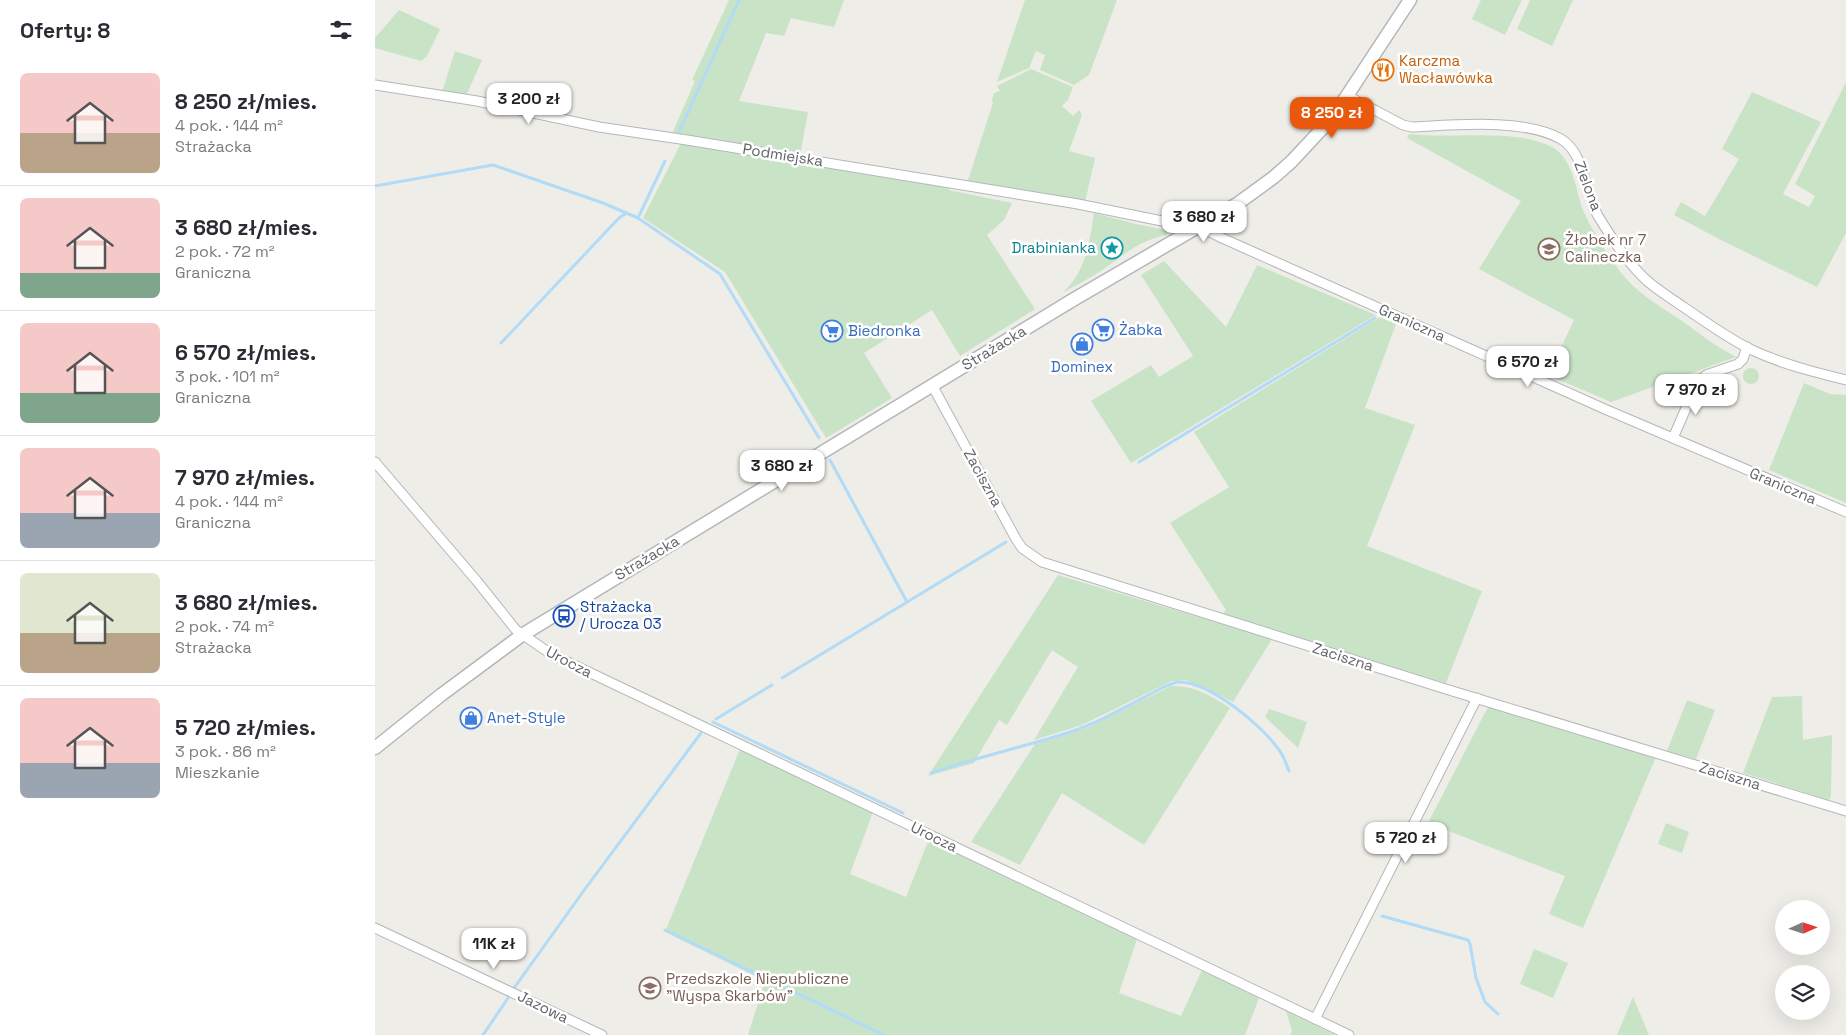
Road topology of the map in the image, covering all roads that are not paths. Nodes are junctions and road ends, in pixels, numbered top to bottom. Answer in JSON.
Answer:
{"nodes":[{"id":1,"x":1410,"y":0,"type":"edge"},
{"id":2,"x":375,"y":85,"type":"edge"},
{"id":3,"x":1348,"y":96,"type":"junction"},
{"id":4,"x":1201,"y":227,"type":"junction"},
{"id":5,"x":1187,"y":233,"type":"junction"},
{"id":6,"x":1747,"y":347,"type":"junction"},
{"id":7,"x":1846,"y":380,"type":"edge"},
{"id":8,"x":932,"y":385,"type":"junction"},
{"id":9,"x":1673,"y":438,"type":"junction"},
{"id":10,"x":375,"y":462,"type":"edge"},
{"id":11,"x":1846,"y":512,"type":"edge"},
{"id":12,"x":522,"y":635,"type":"junction"},
{"id":13,"x":1477,"y":698,"type":"junction"},
{"id":14,"x":375,"y":748,"type":"edge"},
{"id":15,"x":1846,"y":811,"type":"edge"},
{"id":16,"x":375,"y":928,"type":"edge"},
{"id":17,"x":1315,"y":1019,"type":"junction"},
{"id":18,"x":602,"y":1035,"type":"edge"},
{"id":19,"x":1349,"y":1035,"type":"edge"}],
"edges":[{"from":1,"to":3,"type":"street","name":"Strażacka"},
{"from":2,"to":5,"type":"street","name":"Podmiejska"},
{"from":3,"to":4,"type":"street","name":"Strażacka"},
{"from":3,"to":6,"type":"street","name":"Zielona"},
{"from":4,"to":5,"type":"street","name":"Strażacka"},
{"from":4,"to":9,"type":"street","name":"Graniczna"},
{"from":5,"to":8,"type":"street","name":"Strażacka"},
{"from":6,"to":7,"type":"street","name":"Zielona"},
{"from":6,"to":9,"type":"street"},
{"from":8,"to":12,"type":"street","name":"Strażacka"},
{"from":8,"to":13,"type":"street","name":"Zaciszna"},
{"from":9,"to":11,"type":"street","name":"Graniczna"},
{"from":10,"to":12,"type":"street"},
{"from":12,"to":14,"type":"street","name":"Strażacka"},
{"from":12,"to":17,"type":"street","name":"Urocza"},
{"from":13,"to":15,"type":"street","name":"Zaciszna"},
{"from":13,"to":17,"type":"street"},
{"from":16,"to":18,"type":"street","name":"Jazowa"},
{"from":17,"to":19,"type":"street","name":"Urocza"}]}
